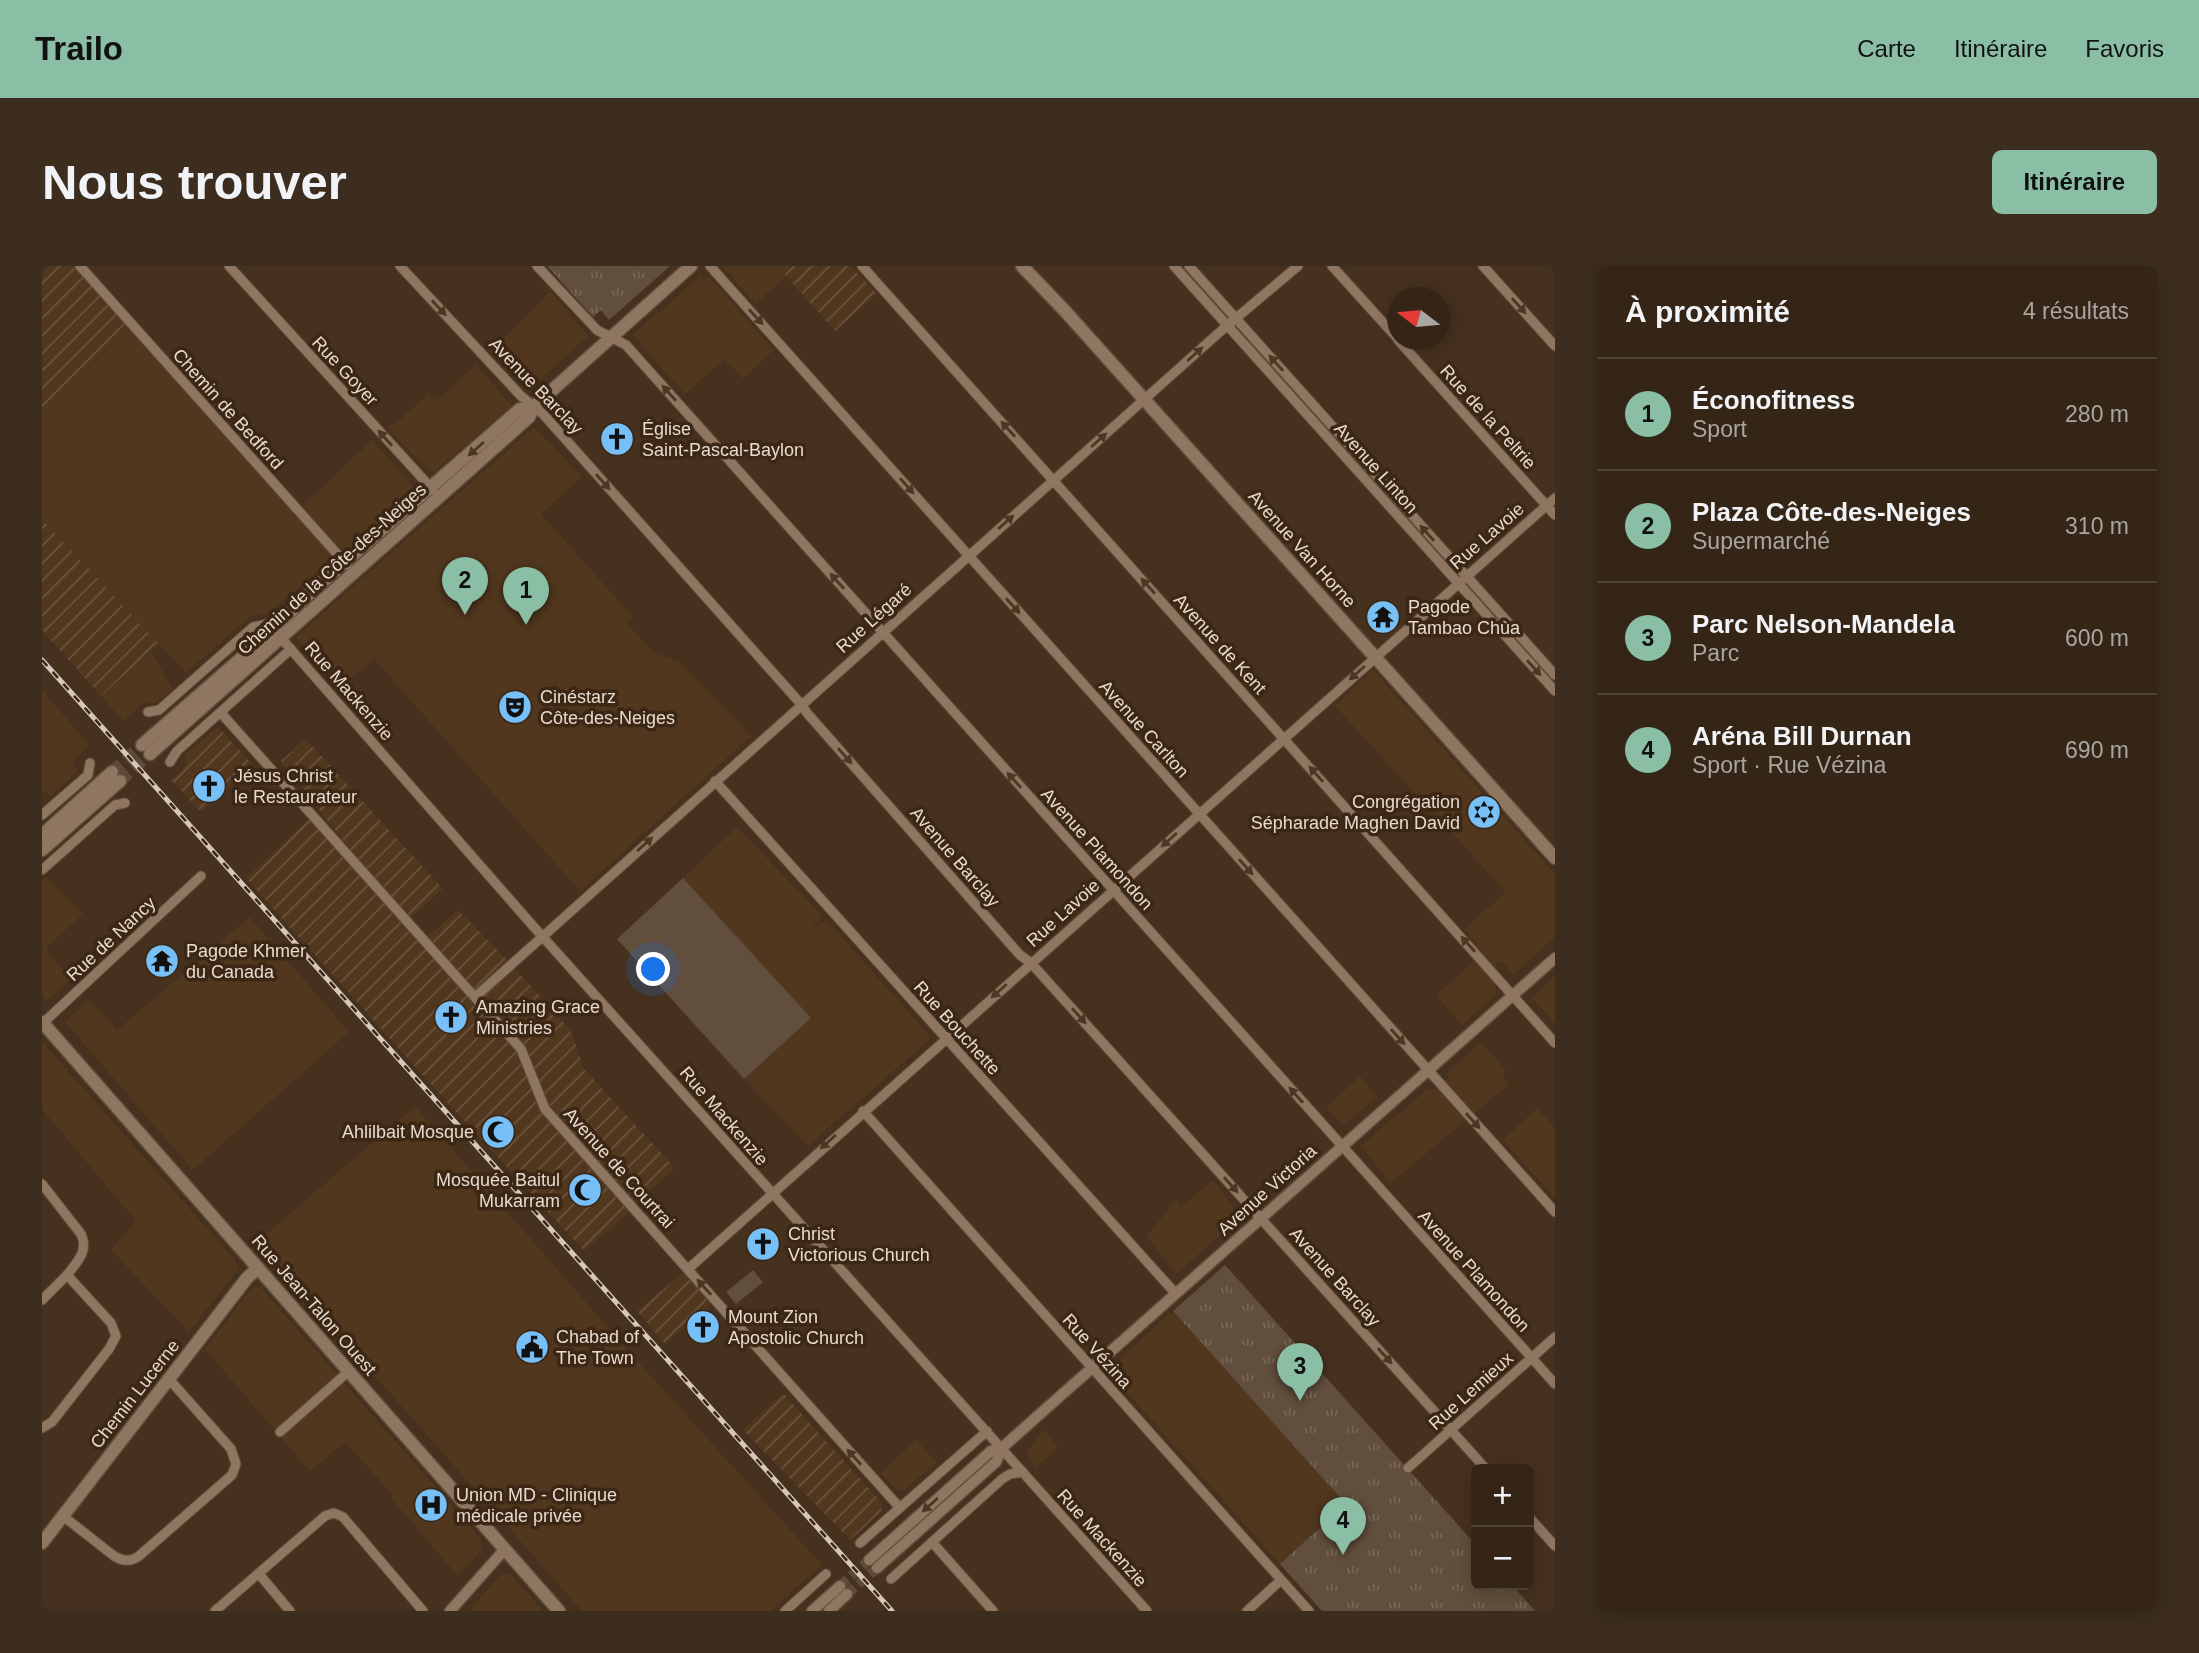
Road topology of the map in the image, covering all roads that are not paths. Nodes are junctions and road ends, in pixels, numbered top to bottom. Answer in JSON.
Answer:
{"nodes":[{"id":1,"x":80,"y":266,"type":"edge"},
{"id":2,"x":229,"y":266,"type":"edge"},
{"id":3,"x":400,"y":266,"type":"edge"},
{"id":4,"x":537,"y":266,"type":"edge"},
{"id":5,"x":691,"y":266,"type":"edge"},
{"id":6,"x":710,"y":266,"type":"edge"},
{"id":7,"x":862,"y":266,"type":"edge"},
{"id":8,"x":1022,"y":266,"type":"edge"},
{"id":9,"x":1174,"y":266,"type":"edge"},
{"id":10,"x":1189,"y":266,"type":"edge"},
{"id":11,"x":1298,"y":266,"type":"edge"},
{"id":12,"x":1332,"y":266,"type":"edge"},
{"id":13,"x":1483,"y":266,"type":"edge"},
{"id":14,"x":1237,"y":319,"type":"junction"},
{"id":15,"x":1227,"y":326,"type":"junction"},
{"id":16,"x":1387,"y":327,"type":"edge"},
{"id":17,"x":612,"y":337,"type":"junction"},
{"id":18,"x":1555,"y":346,"type":"edge"},
{"id":19,"x":1408,"y":350,"type":"edge"},
{"id":20,"x":1144,"y":399,"type":"junction"},
{"id":21,"x":534,"y":406,"type":"junction"},
{"id":22,"x":1053,"y":480,"type":"junction"},
{"id":23,"x":435,"y":493,"type":"junction"},
{"id":24,"x":1555,"y":498,"type":"edge"},
{"id":25,"x":1546,"y":505,"type":"junction"},
{"id":26,"x":1555,"y":515,"type":"edge"},
{"id":27,"x":968,"y":555,"type":"junction"},
{"id":28,"x":350,"y":568,"type":"junction"},
{"id":29,"x":1466,"y":576,"type":"junction"},
{"id":30,"x":1458,"y":583,"type":"junction"},
{"id":31,"x":882,"y":632,"type":"junction"},
{"id":32,"x":277,"y":633,"type":"junction"},
{"id":33,"x":291,"y":649,"type":"junction"},
{"id":34,"x":1375,"y":657,"type":"junction"},
{"id":35,"x":1555,"y":675,"type":"edge"},
{"id":36,"x":1555,"y":691,"type":"edge"},
{"id":37,"x":801,"y":704,"type":"junction"},
{"id":38,"x":148,"y":712,"type":"dead end"},
{"id":39,"x":221,"y":713,"type":"junction"},
{"id":40,"x":1284,"y":738,"type":"junction"},
{"id":41,"x":146,"y":749,"type":"tunnel mouth"},
{"id":42,"x":170,"y":762,"type":"dead end"},
{"id":43,"x":90,"y":763,"type":"dead end"},
{"id":44,"x":715,"y":781,"type":"junction"},
{"id":45,"x":125,"y":803,"type":"dead end"},
{"id":46,"x":43,"y":811,"type":"edge"},
{"id":47,"x":1199,"y":814,"type":"junction"},
{"id":48,"x":42,"y":835,"type":"edge"},
{"id":49,"x":42,"y":850,"type":"edge"},
{"id":50,"x":1555,"y":858,"type":"edge"},
{"id":51,"x":42,"y":870,"type":"edge"},
{"id":52,"x":201,"y":876,"type":"dead end"},
{"id":53,"x":1112,"y":890,"type":"junction"},
{"id":54,"x":542,"y":935,"type":"junction"},
{"id":55,"x":1555,"y":958,"type":"edge"},
{"id":56,"x":1031,"y":963,"type":"junction"},
{"id":57,"x":1513,"y":995,"type":"junction"},
{"id":58,"x":475,"y":997,"type":"junction"},
{"id":59,"x":43,"y":1022,"type":"edge"},
{"id":60,"x":945,"y":1038,"type":"junction"},
{"id":61,"x":1555,"y":1042,"type":"edge"},
{"id":62,"x":1428,"y":1070,"type":"junction"},
{"id":63,"x":863,"y":1111,"type":"junction"},
{"id":64,"x":1342,"y":1146,"type":"junction"},
{"id":65,"x":42,"y":1184,"type":"edge"},
{"id":66,"x":771,"y":1193,"type":"junction"},
{"id":67,"x":1555,"y":1212,"type":"edge"},
{"id":68,"x":1261,"y":1218,"type":"junction"},
{"id":69,"x":258,"y":1268,"type":"junction"},
{"id":70,"x":688,"y":1269,"type":"junction"},
{"id":71,"x":67,"y":1275,"type":"junction"},
{"id":72,"x":1176,"y":1294,"type":"junction"},
{"id":73,"x":42,"y":1300,"type":"edge"},
{"id":74,"x":1555,"y":1337,"type":"edge"},
{"id":75,"x":1531,"y":1358,"type":"junction"},
{"id":76,"x":1092,"y":1368,"type":"junction"},
{"id":77,"x":348,"y":1371,"type":"junction"},
{"id":78,"x":169,"y":1378,"type":"junction"},
{"id":79,"x":1555,"y":1384,"type":"edge"},
{"id":80,"x":42,"y":1428,"type":"edge"},
{"id":81,"x":1451,"y":1430,"type":"junction"},
{"id":82,"x":987,"y":1431,"type":"junction"},
{"id":83,"x":280,"y":1432,"type":"dead end"},
{"id":84,"x":1002,"y":1448,"type":"junction"},
{"id":85,"x":1482,"y":1464,"type":"edge"},
{"id":86,"x":1408,"y":1468,"type":"dead end"},
{"id":87,"x":1023,"y":1472,"type":"junction"},
{"id":88,"x":900,"y":1508,"type":"junction"},
{"id":89,"x":63,"y":1516,"type":"junction"},
{"id":90,"x":1534,"y":1523,"type":"edge"},
{"id":91,"x":932,"y":1542,"type":"junction"},
{"id":92,"x":42,"y":1543,"type":"edge"},
{"id":93,"x":860,"y":1543,"type":"dead end"},
{"id":94,"x":1555,"y":1546,"type":"edge"},
{"id":95,"x":505,"y":1549,"type":"junction"},
{"id":96,"x":873,"y":1564,"type":"tunnel mouth"},
{"id":97,"x":258,"y":1574,"type":"junction"},
{"id":98,"x":826,"y":1574,"type":"dead end"},
{"id":99,"x":891,"y":1579,"type":"dead end"},
{"id":100,"x":1281,"y":1580,"type":"junction"},
{"id":101,"x":215,"y":1611,"type":"edge"},
{"id":102,"x":290,"y":1611,"type":"edge"},
{"id":103,"x":423,"y":1611,"type":"edge"},
{"id":104,"x":450,"y":1611,"type":"edge"},
{"id":105,"x":559,"y":1611,"type":"edge"},
{"id":106,"x":785,"y":1611,"type":"edge"},
{"id":107,"x":812,"y":1611,"type":"edge"},
{"id":108,"x":829,"y":1611,"type":"edge"},
{"id":109,"x":993,"y":1611,"type":"edge"},
{"id":110,"x":1147,"y":1611,"type":"edge"},
{"id":111,"x":1247,"y":1611,"type":"edge"},
{"id":112,"x":1308,"y":1611,"type":"edge"}],
"edges":[{"from":1,"to":28,"type":"street","name":"Chemin de Bedford"},
{"from":23,"to":2,"type":"street","name":"Rue Goyer","one_way":true},
{"from":3,"to":21,"type":"street","name":"Avenue Barclay","one_way":true},
{"from":4,"to":17,"type":"street","name":"Avenue Plamondon"},
{"from":5,"to":17,"type":"main road","name":"Chemin de la Côte-des-Neiges"},
{"from":6,"to":27,"type":"street","name":"Avenue Carlton","one_way":true},
{"from":22,"to":7,"type":"street","name":"Avenue de Kent","one_way":true},
{"from":8,"to":20,"type":"main road","name":"Avenue Van Horne"},
{"from":9,"to":15,"type":"street","name":"Avenue Linton"},
{"from":10,"to":14,"type":"street","name":"Avenue Linton"},
{"from":11,"to":14,"type":"street","name":"Rue Légaré"},
{"from":12,"to":16,"type":"street","name":"Rue de la Peltrie"},
{"from":13,"to":18,"type":"street","one_way":true},
{"from":14,"to":15,"type":"street","name":"Rue Légaré"},
{"from":29,"to":14,"type":"street","name":"Avenue Linton","one_way":true},
{"from":20,"to":15,"type":"street","name":"Rue Légaré","one_way":true},
{"from":15,"to":30,"type":"street","name":"Avenue Linton"},
{"from":17,"to":21,"type":"main road","name":"Chemin de la Côte-des-Neiges"},
{"from":31,"to":17,"type":"street","name":"Avenue Plamondon","one_way":true},
{"from":19,"to":25,"type":"street","name":"Rue de la Peltrie"},
{"from":22,"to":20,"type":"street","name":"Rue Légaré","one_way":true},
{"from":20,"to":34,"type":"main road","name":"Avenue Van Horne"},
{"from":21,"to":23,"type":"main road","name":"Chemin de la Côte-des-Neiges"},
{"from":21,"to":37,"type":"street","name":"Avenue Barclay","one_way":true},
{"from":27,"to":22,"type":"street","name":"Rue Légaré","one_way":true},
{"from":40,"to":22,"type":"street","name":"Avenue de Kent","one_way":true},
{"from":23,"to":28,"type":"main road","name":"Chemin de la Côte-des-Neiges"},
{"from":24,"to":25,"type":"street","name":"Rue Lavoie"},
{"from":25,"to":26,"type":"street","name":"Rue de la Peltrie"},
{"from":25,"to":29,"type":"street","name":"Rue Lavoie"},
{"from":27,"to":31,"type":"street","name":"Rue Légaré"},
{"from":27,"to":47,"type":"street","name":"Avenue Carlton","one_way":true},
{"from":28,"to":32,"type":"main road","name":"Chemin de la Côte-des-Neiges"},
{"from":29,"to":30,"type":"street","name":"Rue Lavoie"},
{"from":29,"to":35,"type":"street","name":"Avenue Linton"},
{"from":30,"to":34,"type":"street","name":"Rue Lavoie"},
{"from":30,"to":36,"type":"street","name":"Avenue Linton","one_way":true},
{"from":31,"to":37,"type":"street","name":"Rue Légaré"},
{"from":53,"to":31,"type":"street","name":"Avenue Plamondon","one_way":true},
{"from":32,"to":33,"type":"street","name":"Rue Mackenzie"},
{"from":32,"to":38,"type":"street","name":"Chemin de la Côte-des-Neiges"},
{"from":32,"to":41,"type":"main road","name":"Chemin de la Côte-des-Neiges"},
{"from":33,"to":39,"type":"street","name":"Chemin de la Côte-des-Neiges"},
{"from":33,"to":54,"type":"street","name":"Rue Mackenzie"},
{"from":34,"to":40,"type":"street","name":"Rue Lavoie","one_way":true},
{"from":34,"to":50,"type":"main road","name":"Avenue Van Horne"},
{"from":37,"to":44,"type":"street","name":"Rue Légaré"},
{"from":37,"to":56,"type":"street","name":"Avenue Barclay","one_way":true},
{"from":39,"to":42,"type":"street","name":"Chemin de la Côte-des-Neiges"},
{"from":39,"to":58,"type":"street","name":"Avenue de Courtrai"},
{"from":40,"to":47,"type":"street","name":"Rue Lavoie"},
{"from":57,"to":40,"type":"street","name":"Avenue de Kent","one_way":true},
{"from":43,"to":46,"type":"street"},
{"from":54,"to":44,"type":"street","name":"Rue Légaré","one_way":true},
{"from":44,"to":60,"type":"street","name":"Rue Bouchette"},
{"from":45,"to":51,"type":"street"},
{"from":47,"to":53,"type":"street","name":"Rue Lavoie","one_way":true},
{"from":47,"to":62,"type":"street","name":"Avenue Carlton","one_way":true},
{"from":48,"to":49,"type":"main road"},
{"from":52,"to":59,"type":"street","name":"Rue de Nancy"},
{"from":53,"to":56,"type":"street","name":"Rue Lavoie"},
{"from":64,"to":53,"type":"street","name":"Avenue Plamondon","one_way":true},
{"from":54,"to":58,"type":"street","name":"Rue Légaré"},
{"from":54,"to":66,"type":"street","name":"Rue Mackenzie"},
{"from":55,"to":57,"type":"street","name":"Avenue Victoria"},
{"from":56,"to":60,"type":"street","name":"Rue Lavoie","one_way":true},
{"from":56,"to":68,"type":"street","name":"Avenue Barclay","one_way":true},
{"from":57,"to":61,"type":"street","name":"Avenue de Kent"},
{"from":57,"to":62,"type":"street","name":"Avenue Victoria"},
{"from":58,"to":70,"type":"street","name":"Avenue de Courtrai"},
{"from":59,"to":69,"type":"main road","name":"Rue Jean-Talon Ouest"},
{"from":60,"to":63,"type":"street","name":"Rue Lavoie"},
{"from":60,"to":72,"type":"street","name":"Rue Bouchette"},
{"from":62,"to":64,"type":"street","name":"Avenue Victoria"},
{"from":62,"to":67,"type":"street","name":"Avenue Carlton","one_way":true},
{"from":63,"to":66,"type":"street","name":"Rue Lavoie","one_way":true},
{"from":63,"to":76,"type":"street","name":"Rue Vézina"},
{"from":64,"to":68,"type":"street","name":"Avenue Victoria"},
{"from":64,"to":75,"type":"street","name":"Avenue Plamondon"},
{"from":65,"to":71,"type":"street"},
{"from":66,"to":70,"type":"street","name":"Rue Lavoie"},
{"from":66,"to":82,"type":"street","name":"Rue Mackenzie"},
{"from":68,"to":72,"type":"street","name":"Avenue Victoria"},
{"from":68,"to":81,"type":"street","name":"Avenue Barclay","one_way":true},
{"from":69,"to":77,"type":"main road","name":"Rue Jean-Talon Ouest"},
{"from":69,"to":78,"type":"main road","name":"Chemin Lucerne"},
{"from":88,"to":70,"type":"street","name":"Avenue de Courtrai","one_way":true},
{"from":71,"to":73,"type":"street"},
{"from":71,"to":80,"type":"street"},
{"from":72,"to":76,"type":"street","name":"Avenue Victoria"},
{"from":74,"to":75,"type":"street","name":"Rue Lemieux"},
{"from":75,"to":79,"type":"street","name":"Avenue Plamondon"},
{"from":75,"to":81,"type":"street","name":"Rue Lemieux"},
{"from":76,"to":84,"type":"street","name":"Avenue Victoria"},
{"from":76,"to":100,"type":"street","name":"Rue Vézina"},
{"from":77,"to":83,"type":"street"},
{"from":77,"to":95,"type":"main road","name":"Rue Jean-Talon Ouest"},
{"from":78,"to":89,"type":"main road","name":"Chemin Lucerne"},
{"from":78,"to":89,"type":"street"},
{"from":81,"to":85,"type":"street","name":"Avenue Barclay"},
{"from":81,"to":86,"type":"street","name":"Rue Lemieux"},
{"from":82,"to":84,"type":"street","name":"Rue Mackenzie"},
{"from":82,"to":88,"type":"street"},
{"from":84,"to":87,"type":"street","name":"Rue Mackenzie"},
{"from":84,"to":96,"type":"street","name":"Avenue Victoria"},
{"from":87,"to":91,"type":"street"},
{"from":87,"to":110,"type":"street","name":"Rue Mackenzie"},
{"from":88,"to":93,"type":"street"},
{"from":89,"to":92,"type":"main road","name":"Chemin Lucerne"},
{"from":90,"to":94,"type":"street"},
{"from":91,"to":99,"type":"street"},
{"from":91,"to":109,"type":"street"},
{"from":95,"to":104,"type":"street"},
{"from":95,"to":105,"type":"main road","name":"Rue Jean-Talon Ouest"},
{"from":97,"to":101,"type":"street"},
{"from":97,"to":102,"type":"street"},
{"from":97,"to":103,"type":"street"},
{"from":98,"to":106,"type":"street"},
{"from":100,"to":111,"type":"street"},
{"from":100,"to":112,"type":"street","name":"Rue Vézina"},
{"from":107,"to":108,"type":"street"}]}
